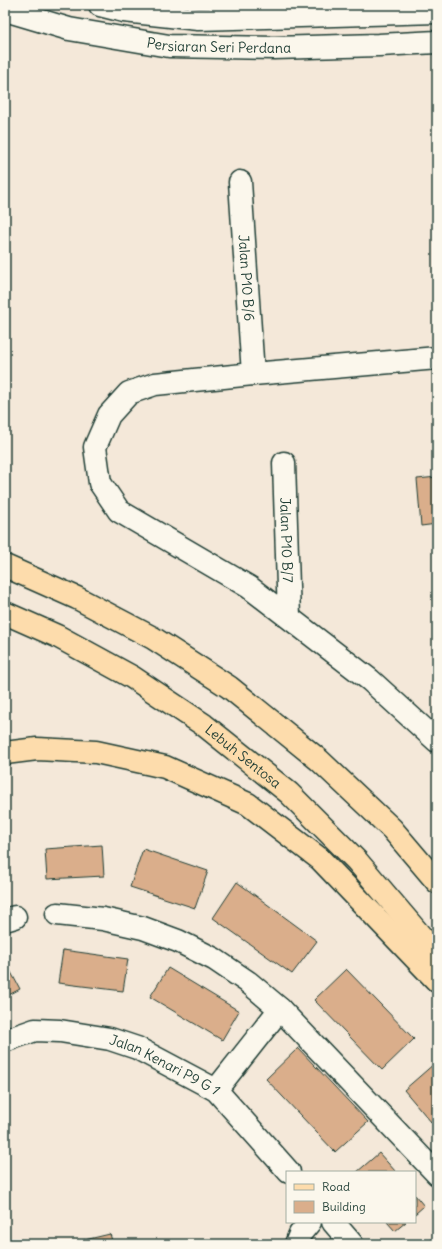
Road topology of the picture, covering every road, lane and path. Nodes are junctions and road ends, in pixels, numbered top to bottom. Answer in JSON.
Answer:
{"nodes":[{"id":1,"x":100,"y":5,"type":"edge"},
{"id":2,"x":125,"y":8,"type":"edge"},
{"id":3,"x":5,"y":10,"type":"edge"},
{"id":4,"x":200,"y":12,"type":"edge"},
{"id":5,"x":437,"y":12,"type":"edge"},
{"id":6,"x":115,"y":37,"type":"junction"},
{"id":7,"x":437,"y":42,"type":"edge"},
{"id":8,"x":187,"y":46,"type":"junction"},
{"id":9,"x":240,"y":182,"type":"dead end"},
{"id":10,"x":437,"y":358,"type":"edge"},
{"id":11,"x":252,"y":374,"type":"junction"},
{"id":12,"x":284,"y":463,"type":"dead end"},
{"id":13,"x":5,"y":566,"type":"edge"},
{"id":14,"x":5,"y":613,"type":"edge"},
{"id":15,"x":289,"y":617,"type":"junction"},
{"id":16,"x":437,"y":741,"type":"edge"},
{"id":17,"x":5,"y":752,"type":"edge"},
{"id":18,"x":437,"y":882,"type":"edge"},
{"id":19,"x":56,"y":914,"type":"dead end"},
{"id":20,"x":437,"y":955,"type":"edge"},
{"id":21,"x":437,"y":981,"type":"edge"},
{"id":22,"x":280,"y":1009,"type":"junction"},
{"id":23,"x":5,"y":1042,"type":"edge"},
{"id":24,"x":216,"y":1090,"type":"junction"},
{"id":25,"x":288,"y":1171,"type":"edge"},
{"id":26,"x":437,"y":1174,"type":"edge"},
{"id":27,"x":309,"y":1223,"type":"edge"},
{"id":28,"x":334,"y":1223,"type":"edge"},
{"id":29,"x":296,"y":1244,"type":"edge"},
{"id":30,"x":352,"y":1244,"type":"edge"}],
"edges":[{"from":1,"to":2,"type":"street","name":"Persiaran Seri Perdana"},
{"from":2,"to":4,"type":"street","name":"Persiaran Seri Perdana"},
{"from":2,"to":6,"type":"street"},
{"from":3,"to":6,"type":"street","name":"Persiaran Seri Perdana"},
{"from":4,"to":5,"type":"street","name":"Persiaran Seri Perdana"},
{"from":4,"to":8,"type":"street"},
{"from":6,"to":8,"type":"street","name":"Persiaran Seri Perdana"},
{"from":7,"to":8,"type":"street","name":"Persiaran Seri Perdana"},
{"from":9,"to":11,"type":"street","name":"Jalan P10 B/6"},
{"from":10,"to":11,"type":"street"},
{"from":11,"to":15,"type":"street"},
{"from":12,"to":15,"type":"street","name":"Jalan P10 B/7"},
{"from":13,"to":18,"type":"main road"},
{"from":14,"to":20,"type":"main road","name":"Lebuh Sentosa"},
{"from":15,"to":16,"type":"street"},
{"from":17,"to":21,"type":"main road"},
{"from":19,"to":22,"type":"street"},
{"from":22,"to":24,"type":"street"},
{"from":22,"to":26,"type":"street"},
{"from":23,"to":24,"type":"street","name":"Jalan Kenari P9 G 1"},
{"from":24,"to":25,"type":"street","name":"Jalan Kenari P9 G 1"},
{"from":27,"to":29,"type":"street"},
{"from":28,"to":30,"type":"street"}]}
